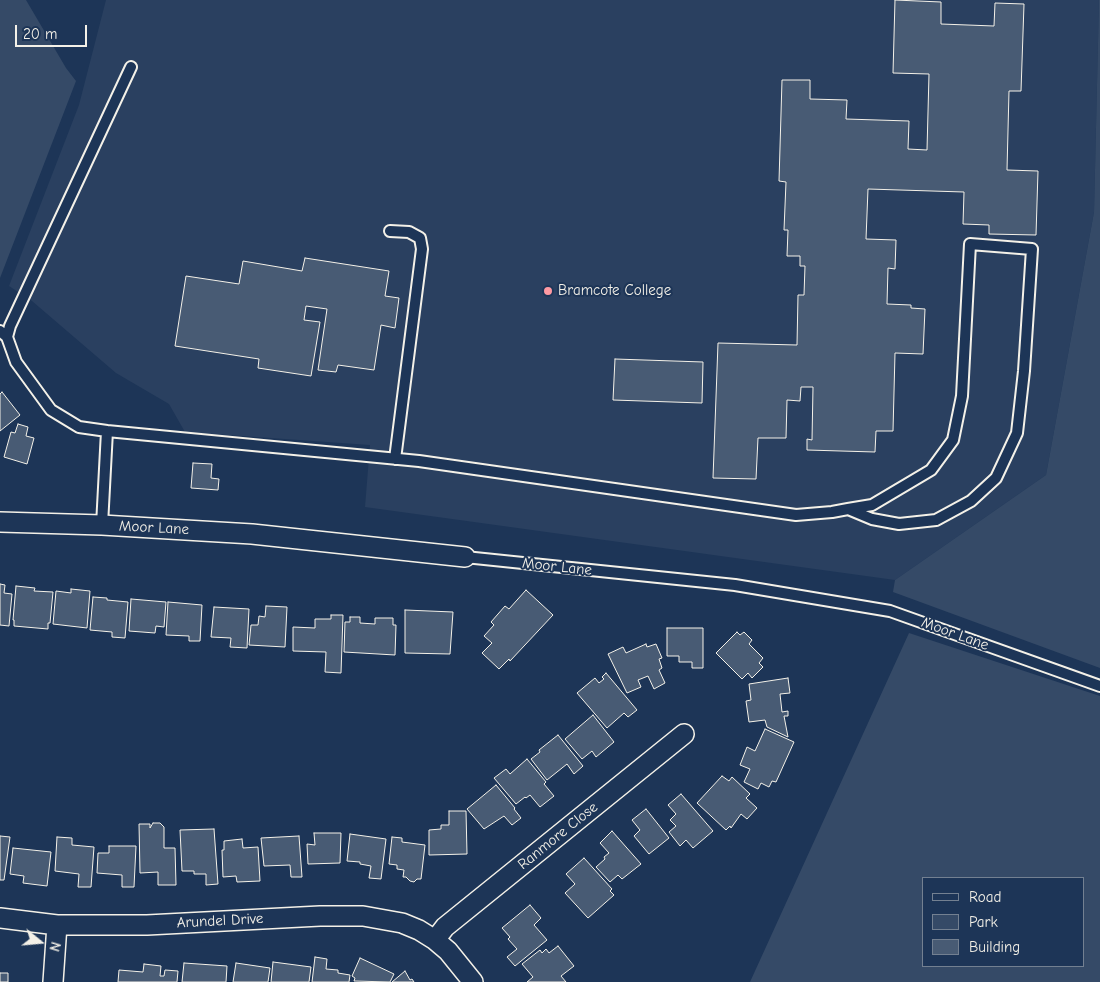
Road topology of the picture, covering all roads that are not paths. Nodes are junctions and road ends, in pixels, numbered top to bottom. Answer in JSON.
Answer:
{"nodes":[{"id":1,"x":131,"y":67,"type":"dead end"},
{"id":2,"x":390,"y":231,"type":"dead end"},
{"id":3,"x":4,"y":334,"type":"edge"},
{"id":4,"x":107,"y":431,"type":"junction"},
{"id":5,"x":395,"y":458,"type":"junction"},
{"id":6,"x":848,"y":509,"type":"junction"},
{"id":7,"x":0,"y":522,"type":"edge"},
{"id":8,"x":102,"y":525,"type":"junction"},
{"id":9,"x":464,"y":558,"type":"joint"},
{"id":10,"x":1100,"y":686,"type":"edge"},
{"id":11,"x":684,"y":734,"type":"dead end"},
{"id":12,"x":0,"y":918,"type":"edge"},
{"id":13,"x":57,"y":925,"type":"junction"},
{"id":14,"x":436,"y":940,"type":"junction"},
{"id":15,"x":53,"y":982,"type":"edge"},
{"id":16,"x":473,"y":982,"type":"edge"}],
"edges":[{"from":1,"to":3,"type":"lane"},
{"from":2,"to":5,"type":"lane"},
{"from":3,"to":4,"type":"lane"},
{"from":4,"to":5,"type":"lane"},
{"from":4,"to":8,"type":"lane"},
{"from":5,"to":6,"type":"lane"},
{"from":6,"to":6,"type":"lane"},
{"from":7,"to":8,"type":"street","name":"Moor Lane"},
{"from":8,"to":9,"type":"street","name":"Moor Lane"},
{"from":9,"to":10,"type":"lane","name":"Moor Lane"},
{"from":11,"to":14,"type":"street","name":"Ranmore Close"},
{"from":12,"to":13,"type":"street","name":"Arundel Drive"},
{"from":13,"to":14,"type":"street","name":"Arundel Drive"},
{"from":13,"to":15,"type":"street"},
{"from":14,"to":16,"type":"street","name":"Arundel Drive"}]}
